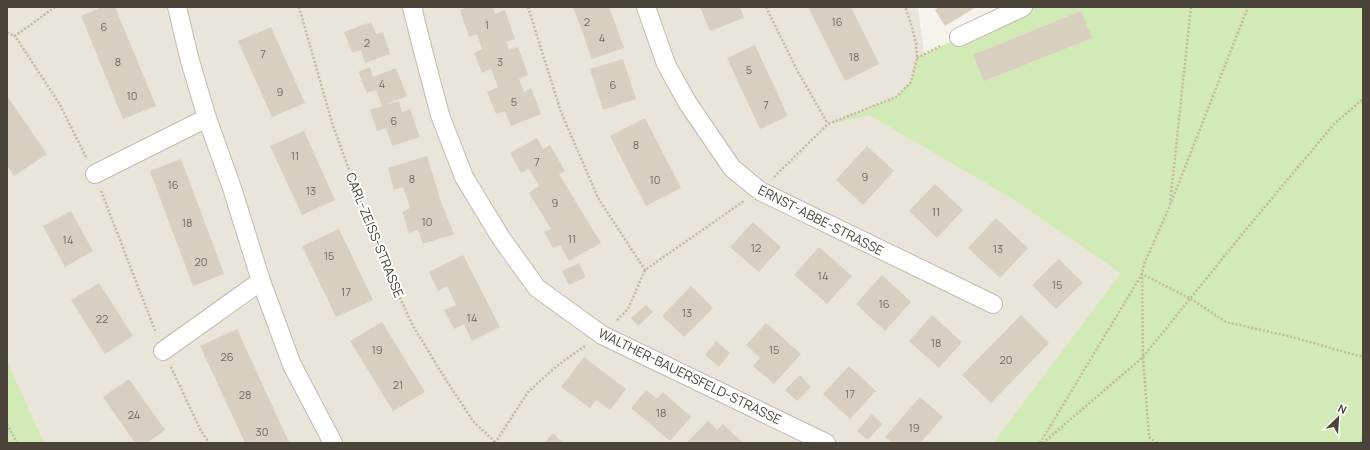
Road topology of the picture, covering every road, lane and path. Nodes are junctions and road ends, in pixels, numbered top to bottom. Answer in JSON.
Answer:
{"nodes":[{"id":1,"x":55,"y":7,"type":"edge"},
{"id":2,"x":177,"y":7,"type":"edge"},
{"id":3,"x":299,"y":7,"type":"edge"},
{"id":4,"x":412,"y":7,"type":"edge"},
{"id":5,"x":528,"y":7,"type":"edge"},
{"id":6,"x":646,"y":7,"type":"edge"},
{"id":7,"x":766,"y":7,"type":"edge"},
{"id":8,"x":905,"y":7,"type":"edge"},
{"id":9,"x":1023,"y":7,"type":"edge"},
{"id":10,"x":1191,"y":7,"type":"edge"},
{"id":11,"x":1248,"y":7,"type":"edge"},
{"id":12,"x":7,"y":33,"type":"edge"},
{"id":13,"x":15,"y":36,"type":"junction"},
{"id":14,"x":959,"y":37,"type":"joint"},
{"id":15,"x":918,"y":58,"type":"junction"},
{"id":16,"x":1363,"y":99,"type":"edge"},
{"id":17,"x":207,"y":118,"type":"junction"},
{"id":18,"x":828,"y":124,"type":"junction"},
{"id":19,"x":95,"y":174,"type":"junction"},
{"id":20,"x":760,"y":191,"type":"junction"},
{"id":21,"x":1169,"y":208,"type":"junction"},
{"id":22,"x":645,"y":270,"type":"junction"},
{"id":23,"x":1142,"y":274,"type":"junction"},
{"id":24,"x":261,"y":281,"type":"junction"},
{"id":25,"x":1191,"y":299,"type":"junction"},
{"id":26,"x":993,"y":304,"type":"dead end"},
{"id":27,"x":602,"y":335,"type":"junction"},
{"id":28,"x":163,"y":351,"type":"junction"},
{"id":29,"x":1143,"y":357,"type":"junction"},
{"id":30,"x":1363,"y":357,"type":"edge"},
{"id":31,"x":7,"y":424,"type":"edge"},
{"id":32,"x":1363,"y":437,"type":"edge"},
{"id":33,"x":17,"y":443,"type":"edge"},
{"id":34,"x":209,"y":443,"type":"edge"},
{"id":35,"x":333,"y":443,"type":"edge"},
{"id":36,"x":495,"y":443,"type":"edge"},
{"id":37,"x":826,"y":443,"type":"edge"},
{"id":38,"x":1040,"y":443,"type":"edge"},
{"id":39,"x":1043,"y":443,"type":"edge"},
{"id":40,"x":1156,"y":443,"type":"edge"},
{"id":41,"x":1361,"y":443,"type":"edge"}],
"edges":[{"from":1,"to":13,"type":"path"},
{"from":2,"to":17,"type":"street"},
{"from":3,"to":36,"type":"path","name":"CARL-ZEISS-STRASSE"},
{"from":4,"to":27,"type":"street","name":"WALTHER-BAUERSFELD-STRASSE"},
{"from":5,"to":22,"type":"path"},
{"from":6,"to":20,"type":"street","name":"ERNST-ABBE-STRASSE"},
{"from":7,"to":18,"type":"path"},
{"from":8,"to":15,"type":"path"},
{"from":9,"to":14,"type":"street"},
{"from":10,"to":21,"type":"path"},
{"from":11,"to":21,"type":"path"},
{"from":12,"to":13,"type":"path"},
{"from":13,"to":19,"type":"path"},
{"from":14,"to":15,"type":"path"},
{"from":15,"to":18,"type":"path"},
{"from":16,"to":25,"type":"path"},
{"from":17,"to":19,"type":"street"},
{"from":17,"to":24,"type":"street"},
{"from":18,"to":20,"type":"path"},
{"from":19,"to":28,"type":"path"},
{"from":20,"to":22,"type":"path"},
{"from":20,"to":26,"type":"street","name":"ERNST-ABBE-STRASSE"},
{"from":21,"to":23,"type":"path"},
{"from":22,"to":27,"type":"path"},
{"from":23,"to":25,"type":"path"},
{"from":23,"to":29,"type":"path"},
{"from":23,"to":38,"type":"path"},
{"from":24,"to":28,"type":"street"},
{"from":24,"to":35,"type":"street"},
{"from":25,"to":29,"type":"path"},
{"from":25,"to":30,"type":"path"},
{"from":27,"to":36,"type":"path"},
{"from":27,"to":37,"type":"street","name":"WALTHER-BAUERSFELD-STRASSE"},
{"from":28,"to":34,"type":"path"},
{"from":29,"to":39,"type":"path"},
{"from":29,"to":40,"type":"path"},
{"from":31,"to":33,"type":"path"},
{"from":32,"to":41,"type":"path"}]}
